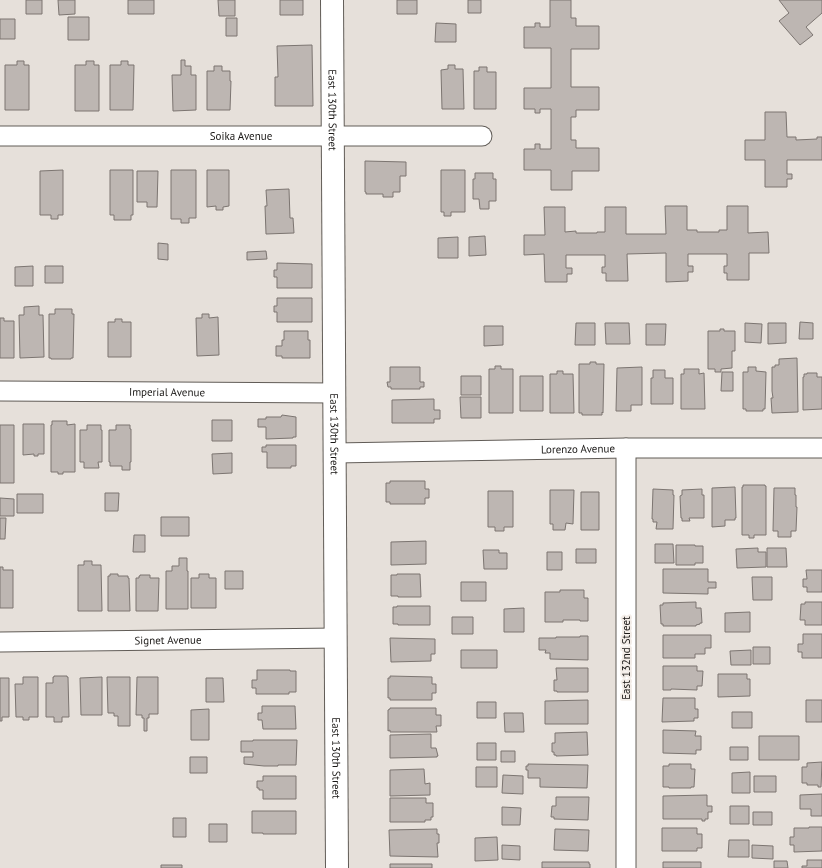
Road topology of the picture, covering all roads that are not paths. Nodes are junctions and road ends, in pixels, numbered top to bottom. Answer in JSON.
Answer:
{"nodes":[{"id":1,"x":332,"y":0,"type":"edge"},
{"id":2,"x":0,"y":136,"type":"edge"},
{"id":3,"x":333,"y":136,"type":"junction"},
{"id":4,"x":482,"y":136,"type":"dead end"},
{"id":5,"x":0,"y":391,"type":"edge"},
{"id":6,"x":335,"y":393,"type":"junction"},
{"id":7,"x":626,"y":448,"type":"junction"},
{"id":8,"x":822,"y":448,"type":"edge"},
{"id":9,"x":335,"y":453,"type":"junction"},
{"id":10,"x":336,"y":638,"type":"junction"},
{"id":11,"x":0,"y":642,"type":"edge"},
{"id":12,"x":338,"y":868,"type":"edge"},
{"id":13,"x":626,"y":868,"type":"edge"}],
"edges":[{"from":1,"to":3,"type":"street","name":"East 130th Street"},
{"from":2,"to":3,"type":"street","name":"Soika Avenue"},
{"from":3,"to":4,"type":"street","name":"Soika Avenue"},
{"from":3,"to":6,"type":"street","name":"East 130th Street"},
{"from":5,"to":6,"type":"street","name":"Imperial Avenue"},
{"from":6,"to":9,"type":"street","name":"East 130th Street"},
{"from":7,"to":8,"type":"street","name":"Lorenzo Avenue"},
{"from":7,"to":9,"type":"street","name":"Lorenzo Avenue"},
{"from":7,"to":13,"type":"street","name":"East 132nd Street"},
{"from":9,"to":10,"type":"street","name":"East 130th Street"},
{"from":10,"to":11,"type":"street","name":"Signet Avenue"},
{"from":10,"to":12,"type":"street","name":"East 130th Street"}]}
